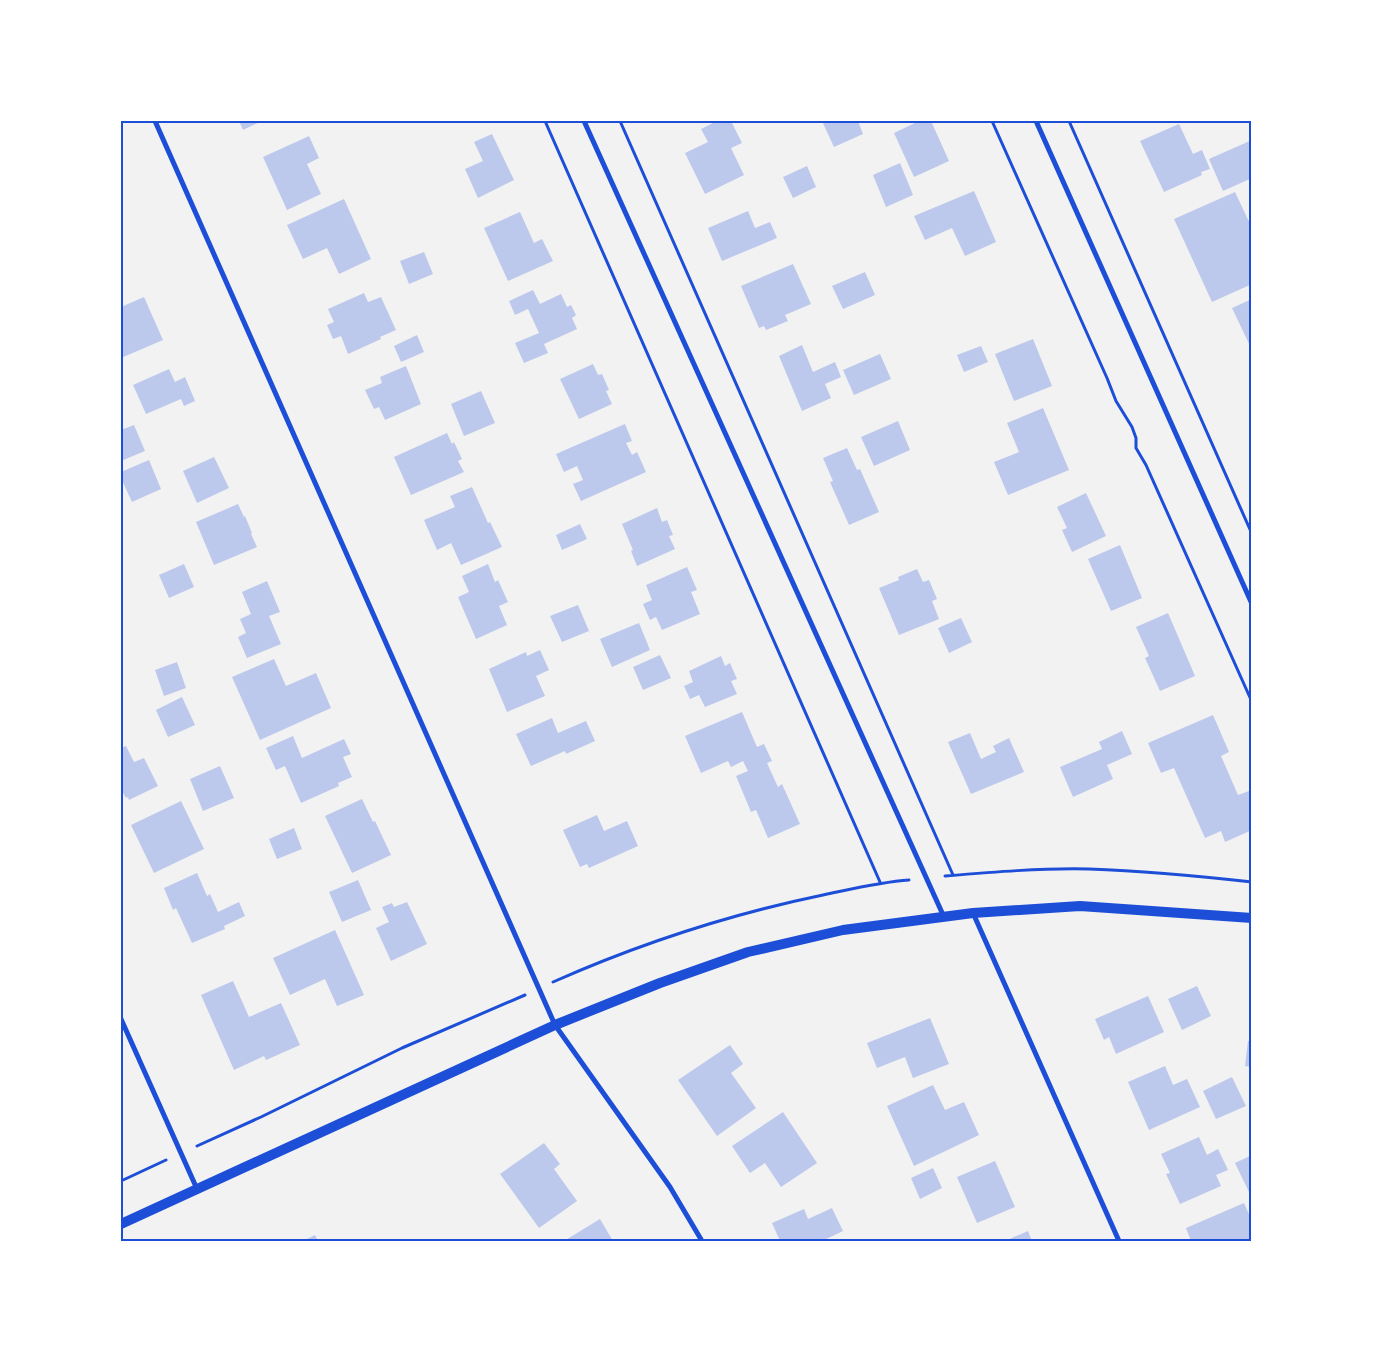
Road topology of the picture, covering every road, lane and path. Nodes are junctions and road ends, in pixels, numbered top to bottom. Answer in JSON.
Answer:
{"nodes":[{"id":1,"x":155,"y":121,"type":"edge"},
{"id":2,"x":544,"y":121,"type":"edge"},
{"id":3,"x":584,"y":121,"type":"edge"},
{"id":4,"x":620,"y":121,"type":"edge"},
{"id":5,"x":992,"y":121,"type":"edge"},
{"id":6,"x":1036,"y":121,"type":"edge"},
{"id":7,"x":1069,"y":121,"type":"edge"},
{"id":8,"x":1252,"y":534,"type":"edge"},
{"id":9,"x":1252,"y":604,"type":"edge"},
{"id":10,"x":1252,"y":702,"type":"edge"},
{"id":11,"x":953,"y":876,"type":"dead end"},
{"id":12,"x":880,"y":882,"type":"dead end"},
{"id":13,"x":973,"y":913,"type":"junction"},
{"id":14,"x":944,"y":916,"type":"junction"},
{"id":15,"x":1252,"y":918,"type":"edge"},
{"id":16,"x":121,"y":1019,"type":"edge"},
{"id":17,"x":555,"y":1025,"type":"junction"},
{"id":18,"x":197,"y":1189,"type":"junction"},
{"id":19,"x":121,"y":1224,"type":"edge"},
{"id":20,"x":702,"y":1241,"type":"edge"},
{"id":21,"x":1119,"y":1241,"type":"edge"}],
"edges":[{"from":1,"to":17,"type":"street"},
{"from":2,"to":12,"type":"path"},
{"from":3,"to":14,"type":"street"},
{"from":4,"to":11,"type":"path"},
{"from":5,"to":10,"type":"path"},
{"from":6,"to":9,"type":"street"},
{"from":7,"to":8,"type":"path"},
{"from":13,"to":14,"type":"main road"},
{"from":13,"to":15,"type":"main road"},
{"from":13,"to":21,"type":"street"},
{"from":14,"to":17,"type":"main road"},
{"from":16,"to":18,"type":"street"},
{"from":17,"to":18,"type":"main road"},
{"from":17,"to":20,"type":"street"},
{"from":18,"to":19,"type":"main road"}]}
